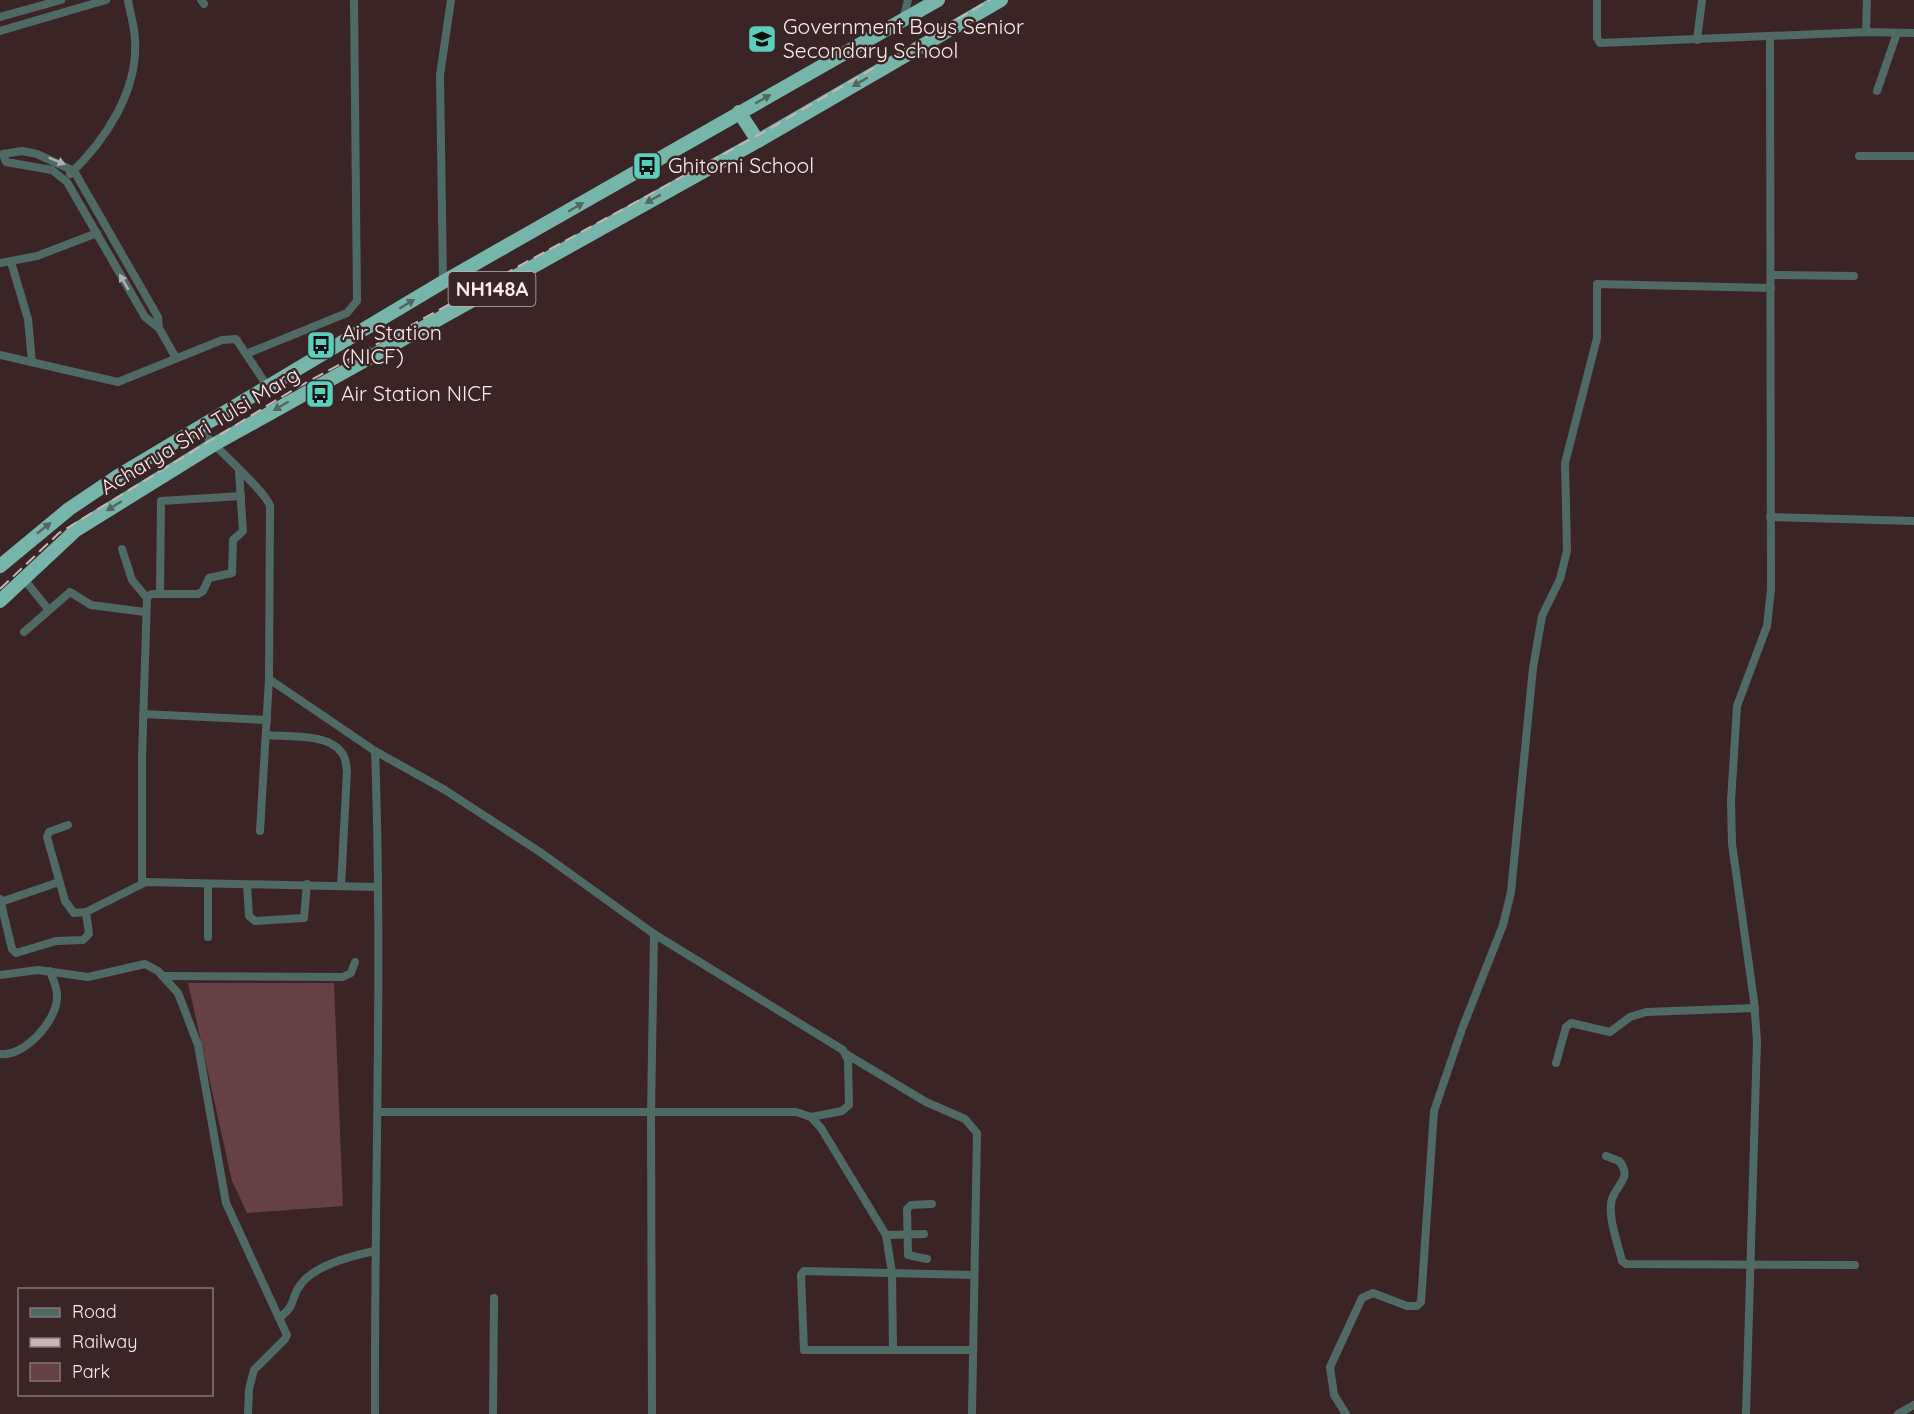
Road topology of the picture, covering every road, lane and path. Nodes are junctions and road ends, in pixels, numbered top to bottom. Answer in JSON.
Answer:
{"nodes":[{"id":1,"x":61,"y":0,"type":"edge"},
{"id":2,"x":106,"y":0,"type":"edge"},
{"id":3,"x":128,"y":0,"type":"edge"},
{"id":4,"x":354,"y":0,"type":"edge"},
{"id":5,"x":451,"y":0,"type":"edge"},
{"id":6,"x":908,"y":0,"type":"edge"},
{"id":7,"x":938,"y":0,"type":"edge"},
{"id":8,"x":1001,"y":0,"type":"edge"},
{"id":9,"x":1597,"y":0,"type":"edge"},
{"id":10,"x":1702,"y":0,"type":"edge"},
{"id":11,"x":1867,"y":0,"type":"edge"},
{"id":12,"x":0,"y":17,"type":"edge"},
{"id":13,"x":902,"y":20,"type":"junction"},
{"id":14,"x":0,"y":32,"type":"edge"},
{"id":15,"x":1866,"y":32,"type":"junction"},
{"id":16,"x":1897,"y":33,"type":"junction"},
{"id":17,"x":1914,"y":33,"type":"edge"},
{"id":18,"x":1770,"y":36,"type":"junction"},
{"id":19,"x":1696,"y":40,"type":"junction"},
{"id":20,"x":1877,"y":92,"type":"dead end"},
{"id":21,"x":739,"y":112,"type":"junction"},
{"id":22,"x":758,"y":141,"type":"junction"},
{"id":23,"x":1859,"y":156,"type":"dead end"},
{"id":24,"x":1914,"y":156,"type":"edge"},
{"id":25,"x":2,"y":160,"type":"edge"},
{"id":26,"x":74,"y":171,"type":"junction"},
{"id":27,"x":65,"y":180,"type":"junction"},
{"id":28,"x":97,"y":233,"type":"junction"},
{"id":29,"x":11,"y":262,"type":"junction"},
{"id":30,"x":0,"y":263,"type":"edge"},
{"id":31,"x":1771,"y":275,"type":"junction"},
{"id":32,"x":1854,"y":276,"type":"dead end"},
{"id":33,"x":443,"y":282,"type":"junction"},
{"id":34,"x":1771,"y":288,"type":"junction"},
{"id":35,"x":159,"y":328,"type":"junction"},
{"id":36,"x":246,"y":354,"type":"junction"},
{"id":37,"x":0,"y":355,"type":"edge"},
{"id":38,"x":176,"y":358,"type":"junction"},
{"id":39,"x":32,"y":362,"type":"junction"},
{"id":40,"x":268,"y":387,"type":"junction"},
{"id":41,"x":199,"y":428,"type":"junction"},
{"id":42,"x":213,"y":445,"type":"junction"},
{"id":43,"x":239,"y":472,"type":"junction"},
{"id":44,"x":241,"y":496,"type":"junction"},
{"id":45,"x":1770,"y":517,"type":"junction"},
{"id":46,"x":1914,"y":521,"type":"edge"},
{"id":47,"x":122,"y":549,"type":"dead end"},
{"id":48,"x":0,"y":566,"type":"edge"},
{"id":49,"x":23,"y":578,"type":"junction"},
{"id":50,"x":160,"y":594,"type":"junction"},
{"id":51,"x":147,"y":598,"type":"junction"},
{"id":52,"x":0,"y":601,"type":"edge"},
{"id":53,"x":48,"y":609,"type":"junction"},
{"id":54,"x":146,"y":612,"type":"junction"},
{"id":55,"x":24,"y":632,"type":"dead end"},
{"id":56,"x":269,"y":679,"type":"junction"},
{"id":57,"x":143,"y":714,"type":"junction"},
{"id":58,"x":267,"y":720,"type":"junction"},
{"id":59,"x":266,"y":735,"type":"junction"},
{"id":60,"x":375,"y":751,"type":"junction"},
{"id":61,"x":68,"y":825,"type":"dead end"},
{"id":62,"x":260,"y":831,"type":"dead end"},
{"id":63,"x":59,"y":882,"type":"junction"},
{"id":64,"x":142,"y":883,"type":"junction"},
{"id":65,"x":307,"y":884,"type":"junction"},
{"id":66,"x":208,"y":885,"type":"junction"},
{"id":67,"x":247,"y":885,"type":"junction"},
{"id":68,"x":341,"y":886,"type":"junction"},
{"id":69,"x":376,"y":887,"type":"junction"},
{"id":70,"x":1,"y":906,"type":"edge"},
{"id":71,"x":86,"y":912,"type":"junction"},
{"id":72,"x":654,"y":934,"type":"junction"},
{"id":73,"x":208,"y":937,"type":"dead end"},
{"id":74,"x":355,"y":962,"type":"dead end"},
{"id":75,"x":50,"y":971,"type":"junction"},
{"id":76,"x":0,"y":975,"type":"edge"},
{"id":77,"x":163,"y":976,"type":"junction"},
{"id":78,"x":1755,"y":1008,"type":"junction"},
{"id":79,"x":0,"y":1054,"type":"edge"},
{"id":80,"x":846,"y":1054,"type":"junction"},
{"id":81,"x":1556,"y":1063,"type":"dead end"},
{"id":82,"x":378,"y":1112,"type":"junction"},
{"id":83,"x":651,"y":1114,"type":"junction"},
{"id":84,"x":811,"y":1117,"type":"junction"},
{"id":85,"x":1606,"y":1156,"type":"dead end"},
{"id":86,"x":932,"y":1204,"type":"dead end"},
{"id":87,"x":886,"y":1234,"type":"junction"},
{"id":88,"x":907,"y":1234,"type":"junction"},
{"id":89,"x":924,"y":1234,"type":"dead end"},
{"id":90,"x":374,"y":1251,"type":"junction"},
{"id":91,"x":927,"y":1259,"type":"dead end"},
{"id":92,"x":1751,"y":1264,"type":"junction"},
{"id":93,"x":1855,"y":1265,"type":"dead end"},
{"id":94,"x":892,"y":1273,"type":"junction"},
{"id":95,"x":974,"y":1275,"type":"junction"},
{"id":96,"x":494,"y":1298,"type":"dead end"},
{"id":97,"x":279,"y":1318,"type":"junction"},
{"id":98,"x":893,"y":1350,"type":"junction"},
{"id":99,"x":972,"y":1350,"type":"junction"},
{"id":100,"x":1914,"y":1405,"type":"edge"},
{"id":101,"x":248,"y":1414,"type":"edge"},
{"id":102,"x":375,"y":1414,"type":"edge"},
{"id":103,"x":494,"y":1414,"type":"edge"},
{"id":104,"x":652,"y":1414,"type":"edge"},
{"id":105,"x":972,"y":1414,"type":"edge"},
{"id":106,"x":1346,"y":1414,"type":"edge"},
{"id":107,"x":1746,"y":1414,"type":"edge"},
{"id":108,"x":1898,"y":1414,"type":"edge"}],
"edges":[{"from":1,"to":12,"type":"street"},
{"from":2,"to":14,"type":"street"},
{"from":3,"to":26,"type":"street"},
{"from":4,"to":36,"type":"street"},
{"from":5,"to":33,"type":"street"},
{"from":6,"to":13,"type":"street"},
{"from":7,"to":13,"type":"highway","name":"Acharya Shri Tulsi Marg","number":"NH148A"},
{"from":8,"to":22,"type":"highway","name":"Acharya Shri Tulsi Marg","number":"NH148A","one_way":true},
{"from":9,"to":19,"type":"street"},
{"from":10,"to":19,"type":"street"},
{"from":11,"to":15,"type":"street"},
{"from":21,"to":13,"type":"highway","name":"Acharya Shri Tulsi Marg","number":"NH148A","one_way":true},
{"from":15,"to":16,"type":"street"},
{"from":15,"to":18,"type":"street"},
{"from":16,"to":17,"type":"street"},
{"from":16,"to":20,"type":"street"},
{"from":18,"to":19,"type":"street"},
{"from":18,"to":31,"type":"street"},
{"from":21,"to":22,"type":"highway"},
{"from":33,"to":21,"type":"highway","name":"Acharya Shri Tulsi Marg","number":"NH148A","one_way":true},
{"from":22,"to":42,"type":"highway","name":"Acharya Shri Tulsi Marg","number":"NH148A","one_way":true},
{"from":23,"to":24,"type":"street"},
{"from":25,"to":26,"type":"street","one_way":true},
{"from":25,"to":27,"type":"street"},
{"from":26,"to":27,"type":"street"},
{"from":26,"to":35,"type":"street"},
{"from":27,"to":28,"type":"street"},
{"from":28,"to":29,"type":"street"},
{"from":35,"to":28,"type":"street","one_way":true},
{"from":29,"to":30,"type":"street"},
{"from":29,"to":39,"type":"street"},
{"from":31,"to":32,"type":"street"},
{"from":31,"to":34,"type":"street"},
{"from":40,"to":33,"type":"highway","name":"Acharya Shri Tulsi Marg","number":"NH148A","one_way":true},
{"from":34,"to":45,"type":"street"},
{"from":34,"to":106,"type":"street"},
{"from":35,"to":38,"type":"street"},
{"from":36,"to":38,"type":"street"},
{"from":36,"to":40,"type":"street"},
{"from":37,"to":39,"type":"street"},
{"from":38,"to":39,"type":"street"},
{"from":40,"to":41,"type":"highway","name":"Acharya Shri Tulsi Marg","number":"NH148A"},
{"from":41,"to":42,"type":"street"},
{"from":48,"to":41,"type":"highway","name":"Acharya Shri Tulsi Marg","number":"NH148A","one_way":true},
{"from":42,"to":43,"type":"street"},
{"from":42,"to":49,"type":"highway","name":"Acharya Shri Tulsi Marg","number":"NH148A","one_way":true},
{"from":43,"to":44,"type":"street"},
{"from":43,"to":56,"type":"street"},
{"from":44,"to":50,"type":"street"},
{"from":44,"to":50,"type":"street"},
{"from":45,"to":46,"type":"street"},
{"from":45,"to":78,"type":"street"},
{"from":47,"to":51,"type":"street"},
{"from":49,"to":52,"type":"highway","name":"Acharya Shri Tulsi Marg","number":"NH148A"},
{"from":49,"to":53,"type":"street"},
{"from":50,"to":51,"type":"street"},
{"from":51,"to":54,"type":"street"},
{"from":53,"to":54,"type":"street"},
{"from":53,"to":55,"type":"street"},
{"from":54,"to":57,"type":"street"},
{"from":56,"to":58,"type":"street"},
{"from":56,"to":60,"type":"street"},
{"from":57,"to":58,"type":"street"},
{"from":57,"to":64,"type":"street"},
{"from":58,"to":59,"type":"street"},
{"from":59,"to":62,"type":"street"},
{"from":59,"to":68,"type":"street"},
{"from":60,"to":69,"type":"street"},
{"from":60,"to":72,"type":"street"},
{"from":61,"to":63,"type":"street"},
{"from":63,"to":70,"type":"street"},
{"from":63,"to":71,"type":"street"},
{"from":64,"to":66,"type":"street"},
{"from":64,"to":71,"type":"street"},
{"from":65,"to":67,"type":"street"},
{"from":65,"to":67,"type":"street"},
{"from":65,"to":68,"type":"street"},
{"from":66,"to":67,"type":"street"},
{"from":66,"to":73,"type":"street"},
{"from":68,"to":69,"type":"street"},
{"from":69,"to":82,"type":"street"},
{"from":70,"to":71,"type":"street"},
{"from":72,"to":80,"type":"street"},
{"from":72,"to":83,"type":"street"},
{"from":74,"to":77,"type":"street"},
{"from":75,"to":76,"type":"street"},
{"from":75,"to":77,"type":"street"},
{"from":75,"to":79,"type":"street"},
{"from":77,"to":97,"type":"street"},
{"from":78,"to":81,"type":"street"},
{"from":78,"to":92,"type":"street"},
{"from":80,"to":84,"type":"street"},
{"from":80,"to":95,"type":"street"},
{"from":82,"to":83,"type":"street"},
{"from":82,"to":90,"type":"street"},
{"from":83,"to":84,"type":"street"},
{"from":83,"to":104,"type":"street"},
{"from":84,"to":87,"type":"street"},
{"from":85,"to":92,"type":"street"},
{"from":86,"to":88,"type":"street"},
{"from":87,"to":88,"type":"street"},
{"from":87,"to":94,"type":"street"},
{"from":88,"to":89,"type":"street"},
{"from":88,"to":91,"type":"street"},
{"from":90,"to":97,"type":"street"},
{"from":90,"to":102,"type":"street"},
{"from":92,"to":93,"type":"street"},
{"from":92,"to":107,"type":"street"},
{"from":94,"to":95,"type":"street"},
{"from":94,"to":98,"type":"street"},
{"from":94,"to":98,"type":"street"},
{"from":95,"to":99,"type":"street"},
{"from":96,"to":103,"type":"street"},
{"from":97,"to":101,"type":"street"},
{"from":98,"to":99,"type":"street"},
{"from":99,"to":105,"type":"street"},
{"from":100,"to":108,"type":"street"}]}
